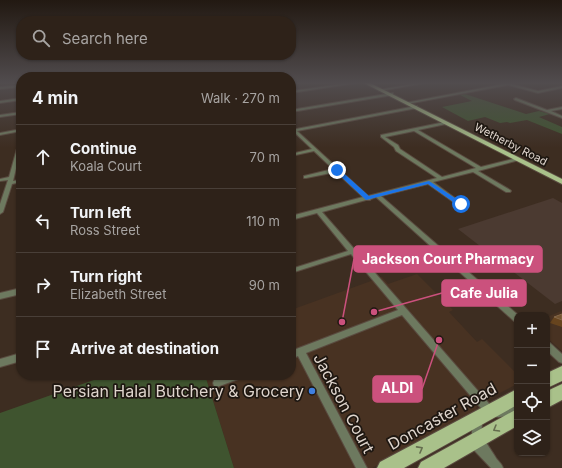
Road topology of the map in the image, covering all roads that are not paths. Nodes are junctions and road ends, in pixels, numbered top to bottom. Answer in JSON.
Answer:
{"nodes":[{"id":1,"x":317,"y":105,"type":"edge"},
{"id":2,"x":410,"y":105,"type":"edge"},
{"id":3,"x":530,"y":105,"type":"edge"},
{"id":4,"x":416,"y":108,"type":"junction"},
{"id":5,"x":562,"y":108,"type":"edge"},
{"id":6,"x":296,"y":109,"type":"edge"},
{"id":7,"x":547,"y":112,"type":"junction"},
{"id":8,"x":16,"y":114,"type":"edge"},
{"id":9,"x":0,"y":116,"type":"edge"},
{"id":10,"x":562,"y":117,"type":"edge"},
{"id":11,"x":444,"y":122,"type":"junction"},
{"id":12,"x":414,"y":129,"type":"junction"},
{"id":13,"x":296,"y":130,"type":"edge"},
{"id":14,"x":16,"y":132,"type":"edge"},
{"id":15,"x":0,"y":134,"type":"edge"},
{"id":16,"x":296,"y":134,"type":"edge"},
{"id":17,"x":316,"y":150,"type":"junction"},
{"id":18,"x":296,"y":154,"type":"edge"},
{"id":19,"x":516,"y":158,"type":"junction"},
{"id":20,"x":16,"y":164,"type":"edge"},
{"id":21,"x":479,"y":168,"type":"junction"},
{"id":22,"x":337,"y":170,"type":"junction"},
{"id":23,"x":473,"y":170,"type":"junction"},
{"id":24,"x":306,"y":177,"type":"dead end"},
{"id":25,"x":441,"y":179,"type":"junction"},
{"id":26,"x":0,"y":180,"type":"edge"},
{"id":27,"x":11,"y":180,"type":"junction"},
{"id":28,"x":16,"y":180,"type":"edge"},
{"id":29,"x":561,"y":181,"type":"edge"},
{"id":30,"x":429,"y":182,"type":"junction"},
{"id":31,"x":508,"y":191,"type":"dead end"},
{"id":32,"x":378,"y":196,"type":"junction"},
{"id":33,"x":368,"y":198,"type":"junction"},
{"id":34,"x":461,"y":204,"type":"dead end"},
{"id":35,"x":318,"y":211,"type":"junction"},
{"id":36,"x":0,"y":212,"type":"edge"},
{"id":37,"x":296,"y":217,"type":"edge"},
{"id":38,"x":352,"y":252,"type":"junction"},
{"id":39,"x":296,"y":269,"type":"edge"},
{"id":40,"x":16,"y":292,"type":"edge"},
{"id":41,"x":1,"y":296,"type":"edge"},
{"id":42,"x":403,"y":312,"type":"junction"},
{"id":43,"x":514,"y":316,"type":"edge"},
{"id":44,"x":549,"y":348,"type":"edge"},
{"id":45,"x":296,"y":353,"type":"edge"},
{"id":46,"x":296,"y":355,"type":"edge"},
{"id":47,"x":16,"y":358,"type":"edge"},
{"id":48,"x":562,"y":359,"type":"edge"},
{"id":49,"x":0,"y":363,"type":"edge"},
{"id":50,"x":562,"y":373,"type":"edge"},
{"id":51,"x":550,"y":379,"type":"edge"},
{"id":52,"x":225,"y":380,"type":"edge"},
{"id":53,"x":217,"y":383,"type":"dead end"},
{"id":54,"x":562,"y":390,"type":"edge"},
{"id":55,"x":550,"y":392,"type":"edge"},
{"id":56,"x":514,"y":398,"type":"edge"},
{"id":57,"x":550,"y":398,"type":"edge"},
{"id":58,"x":514,"y":408,"type":"edge"},
{"id":59,"x":484,"y":414,"type":"junction"},
{"id":60,"x":514,"y":419,"type":"edge"},
{"id":61,"x":477,"y":440,"type":"junction"},
{"id":62,"x":362,"y":468,"type":"edge"},
{"id":63,"x":386,"y":468,"type":"edge"},
{"id":64,"x":427,"y":468,"type":"edge"},
{"id":65,"x":498,"y":468,"type":"edge"}],
"edges":[{"from":1,"to":6,"type":"street"},
{"from":2,"to":4,"type":"main road","name":"Wetherby Road"},
{"from":3,"to":7,"type":"street"},
{"from":4,"to":11,"type":"main road","name":"Wetherby Road"},
{"from":4,"to":13,"type":"street"},
{"from":5,"to":7,"type":"street"},
{"from":7,"to":10,"type":"street"},
{"from":8,"to":9,"type":"street"},
{"from":11,"to":12,"type":"street"},
{"from":11,"to":19,"type":"main road","name":"Wetherby Road"},
{"from":12,"to":21,"type":"street"},
{"from":12,"to":25,"type":"street"},
{"from":14,"to":15,"type":"street"},
{"from":16,"to":17,"type":"street"},
{"from":17,"to":18,"type":"street"},
{"from":17,"to":22,"type":"street"},
{"from":19,"to":21,"type":"street"},
{"from":19,"to":29,"type":"main road","name":"Wetherby Road"},
{"from":20,"to":27,"type":"street"},
{"from":21,"to":23,"type":"street"},
{"from":22,"to":24,"type":"street"},
{"from":22,"to":33,"type":"street"},
{"from":23,"to":25,"type":"street"},
{"from":23,"to":31,"type":"street"},
{"from":25,"to":30,"type":"street"},
{"from":26,"to":27,"type":"street"},
{"from":27,"to":28,"type":"street"},
{"from":27,"to":36,"type":"street"},
{"from":30,"to":32,"type":"street"},
{"from":30,"to":34,"type":"street"},
{"from":32,"to":33,"type":"street"},
{"from":32,"to":43,"type":"street"},
{"from":33,"to":35,"type":"street"},
{"from":35,"to":37,"type":"street"},
{"from":35,"to":38,"type":"street"},
{"from":38,"to":39,"type":"street"},
{"from":38,"to":42,"type":"street"},
{"from":40,"to":41,"type":"street"},
{"from":42,"to":45,"type":"street","name":"Jackson Court"},
{"from":42,"to":59,"type":"street"},
{"from":44,"to":48,"type":"street"},
{"from":46,"to":62,"type":"street","name":"Jackson Court"},
{"from":47,"to":49,"type":"street"},
{"from":50,"to":51,"type":"main road"},
{"from":52,"to":53,"type":"street"},
{"from":54,"to":55,"type":"street"},
{"from":54,"to":57,"type":"main road"},
{"from":56,"to":59,"type":"main road","name":"Doncaster Road"},
{"from":58,"to":59,"type":"street"},
{"from":59,"to":61,"type":"street"},
{"from":63,"to":59,"type":"main road","name":"Doncaster Road","one_way":true},
{"from":60,"to":61,"type":"main road","one_way":true},
{"from":61,"to":64,"type":"main road"},
{"from":61,"to":65,"type":"street"}]}
